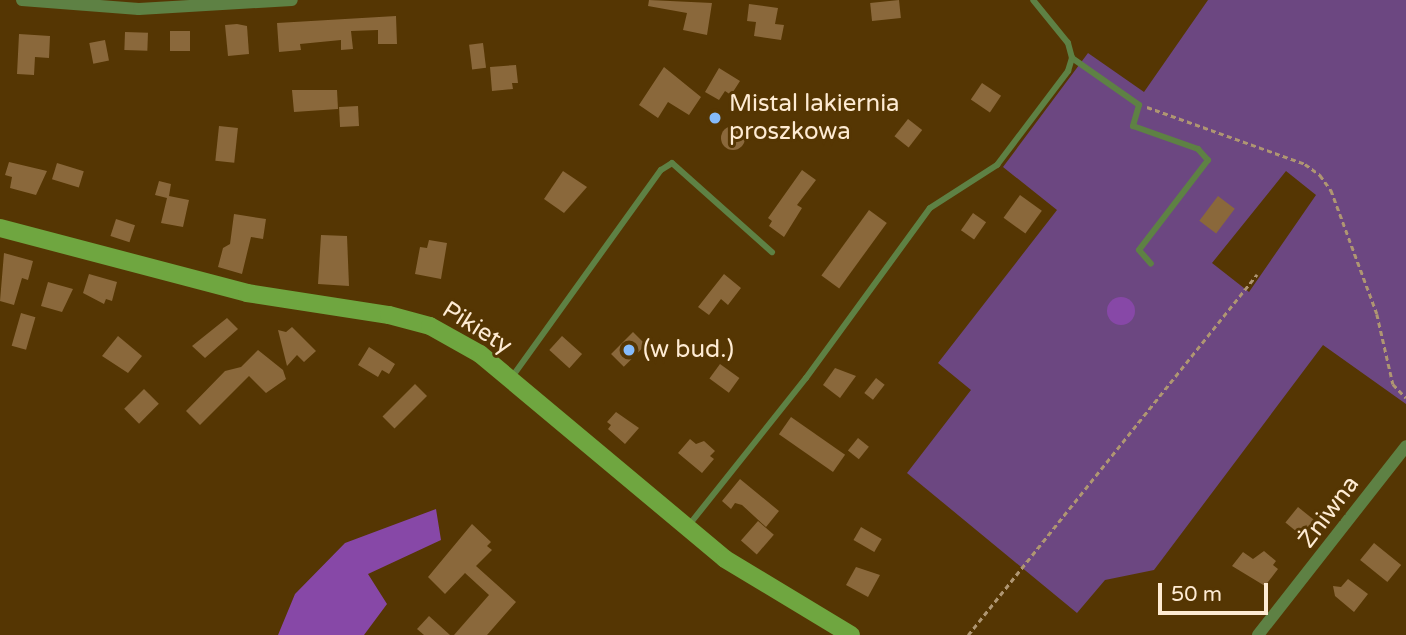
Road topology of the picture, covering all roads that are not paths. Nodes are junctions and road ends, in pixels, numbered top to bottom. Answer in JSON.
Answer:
{"nodes":[{"id":1,"x":22,"y":0,"type":"edge"},
{"id":2,"x":292,"y":0,"type":"edge"},
{"id":3,"x":1033,"y":0,"type":"edge"},
{"id":4,"x":1072,"y":58,"type":"junction"},
{"id":5,"x":0,"y":228,"type":"edge"},
{"id":6,"x":772,"y":252,"type":"dead end"},
{"id":7,"x":1151,"y":264,"type":"dead end"},
{"id":8,"x":511,"y":379,"type":"junction"},
{"id":9,"x":1406,"y":446,"type":"edge"},
{"id":10,"x":686,"y":530,"type":"junction"},
{"id":11,"x":851,"y":635,"type":"edge"},
{"id":12,"x":1258,"y":635,"type":"edge"}],
"edges":[{"from":1,"to":2,"type":"street"},
{"from":3,"to":4,"type":"lane"},
{"from":4,"to":7,"type":"lane"},
{"from":4,"to":10,"type":"lane"},
{"from":5,"to":8,"type":"street","name":"Pikiety"},
{"from":6,"to":8,"type":"lane"},
{"from":8,"to":10,"type":"street","name":"Pikiety"},
{"from":9,"to":12,"type":"street","name":"Żniwna"},
{"from":10,"to":11,"type":"street","name":"Pikiety"}]}
